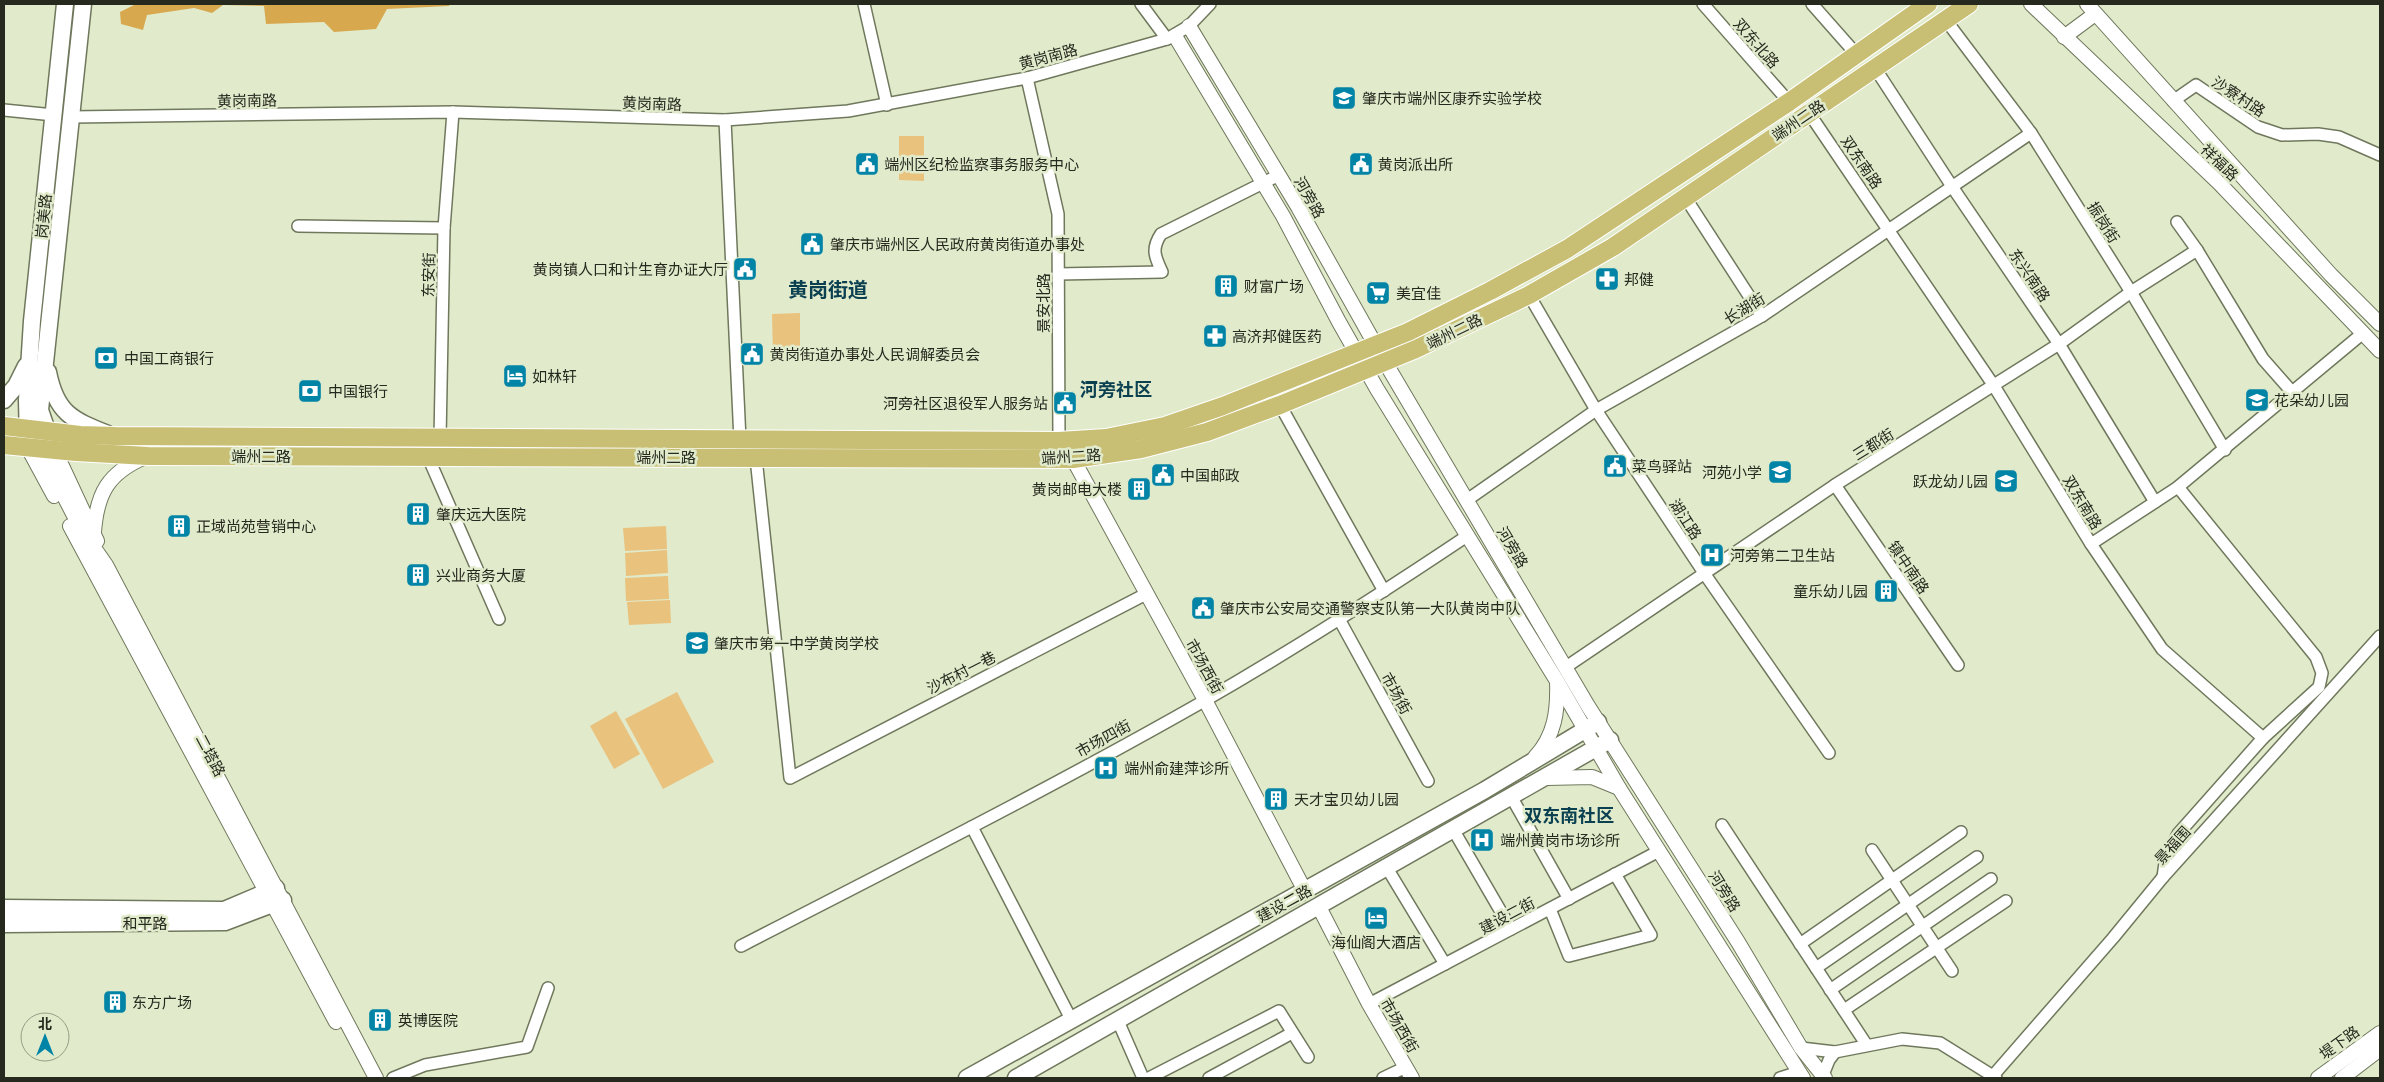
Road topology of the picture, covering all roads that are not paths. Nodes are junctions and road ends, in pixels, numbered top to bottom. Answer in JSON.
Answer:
{"nodes":[{"id":1,"x":65,"y":4,"type":"edge"},
{"id":2,"x":83,"y":4,"type":"edge"},
{"id":3,"x":864,"y":4,"type":"edge"},
{"id":4,"x":1141,"y":4,"type":"edge"},
{"id":5,"x":1210,"y":4,"type":"edge"},
{"id":6,"x":1703,"y":4,"type":"edge"},
{"id":7,"x":1812,"y":4,"type":"edge"},
{"id":8,"x":1928,"y":4,"type":"edge"},
{"id":9,"x":1969,"y":4,"type":"edge"},
{"id":10,"x":2031,"y":4,"type":"edge"},
{"id":11,"x":2091,"y":9,"type":"edge"},
{"id":12,"x":1945,"y":19,"type":"junction"},
{"id":13,"x":1189,"y":26,"type":"junction"},
{"id":14,"x":2064,"y":36,"type":"junction"},
{"id":15,"x":1171,"y":37,"type":"junction"},
{"id":16,"x":1857,"y":55,"type":"junction"},
{"id":17,"x":1875,"y":68,"type":"junction"},
{"id":18,"x":1027,"y":78,"type":"junction"},
{"id":19,"x":2173,"y":101,"type":"junction"},
{"id":20,"x":1789,"y":102,"type":"junction"},
{"id":21,"x":887,"y":105,"type":"junction"},
{"id":22,"x":4,"y":110,"type":"edge"},
{"id":23,"x":453,"y":112,"type":"junction"},
{"id":24,"x":1809,"y":112,"type":"junction"},
{"id":25,"x":54,"y":115,"type":"junction"},
{"id":26,"x":71,"y":117,"type":"junction"},
{"id":27,"x":725,"y":120,"type":"junction"},
{"id":28,"x":2031,"y":133,"type":"junction"},
{"id":29,"x":2380,"y":155,"type":"edge"},
{"id":30,"x":1279,"y":175,"type":"junction"},
{"id":31,"x":1264,"y":183,"type":"junction"},
{"id":32,"x":1953,"y":188,"type":"junction"},
{"id":33,"x":1685,"y":197,"type":"junction"},
{"id":34,"x":2177,"y":222,"type":"dead end"},
{"id":35,"x":298,"y":226,"type":"dead end"},
{"id":36,"x":444,"y":228,"type":"junction"},
{"id":37,"x":1889,"y":229,"type":"junction"},
{"id":38,"x":2197,"y":250,"type":"junction"},
{"id":39,"x":1058,"y":274,"type":"junction"},
{"id":40,"x":2131,"y":292,"type":"junction"},
{"id":41,"x":1530,"y":295,"type":"junction"},
{"id":42,"x":1762,"y":316,"type":"junction"},
{"id":43,"x":32,"y":321,"type":"junction"},
{"id":44,"x":2379,"y":322,"type":"edge"},
{"id":45,"x":50,"y":323,"type":"junction"},
{"id":46,"x":1408,"y":332,"type":"junction"},
{"id":47,"x":2363,"y":333,"type":"junction"},
{"id":48,"x":2059,"y":344,"type":"junction"},
{"id":49,"x":1375,"y":345,"type":"junction"},
{"id":50,"x":1416,"y":349,"type":"junction"},
{"id":51,"x":2380,"y":351,"type":"edge"},
{"id":52,"x":1355,"y":353,"type":"junction"},
{"id":53,"x":46,"y":360,"type":"junction"},
{"id":54,"x":28,"y":362,"type":"junction"},
{"id":55,"x":1385,"y":362,"type":"junction"},
{"id":56,"x":1366,"y":370,"type":"junction"},
{"id":57,"x":1302,"y":373,"type":"junction"},
{"id":58,"x":1994,"y":386,"type":"junction"},
{"id":59,"x":1310,"y":392,"type":"junction"},
{"id":60,"x":2293,"y":392,"type":"junction"},
{"id":61,"x":4,"y":400,"type":"edge"},
{"id":62,"x":1280,"y":405,"type":"junction"},
{"id":63,"x":1596,"y":410,"type":"junction"},
{"id":64,"x":4,"y":426,"type":"edge"},
{"id":65,"x":27,"y":428,"type":"junction"},
{"id":66,"x":46,"y":431,"type":"junction"},
{"id":67,"x":115,"y":436,"type":"junction"},
{"id":68,"x":263,"y":438,"type":"junction"},
{"id":69,"x":440,"y":439,"type":"junction"},
{"id":70,"x":740,"y":440,"type":"junction"},
{"id":71,"x":1059,"y":442,"type":"junction"},
{"id":72,"x":4,"y":445,"type":"edge"},
{"id":73,"x":42,"y":449,"type":"junction"},
{"id":74,"x":2225,"y":450,"type":"junction"},
{"id":75,"x":148,"y":456,"type":"junction"},
{"id":76,"x":263,"y":456,"type":"junction"},
{"id":77,"x":428,"y":457,"type":"junction"},
{"id":78,"x":756,"y":458,"type":"junction"},
{"id":79,"x":1073,"y":458,"type":"junction"},
{"id":80,"x":1835,"y":485,"type":"junction"},
{"id":81,"x":2178,"y":488,"type":"junction"},
{"id":82,"x":1467,"y":500,"type":"junction"},
{"id":83,"x":2155,"y":502,"type":"junction"},
{"id":84,"x":94,"y":533,"type":"junction"},
{"id":85,"x":1467,"y":536,"type":"junction"},
{"id":86,"x":2091,"y":544,"type":"junction"},
{"id":87,"x":106,"y":565,"type":"junction"},
{"id":88,"x":1704,"y":573,"type":"junction"},
{"id":89,"x":1384,"y":592,"type":"junction"},
{"id":90,"x":1146,"y":594,"type":"junction"},
{"id":91,"x":499,"y":619,"type":"dead end"},
{"id":92,"x":1339,"y":619,"type":"junction"},
{"id":93,"x":2380,"y":636,"type":"edge"},
{"id":94,"x":1958,"y":665,"type":"dead end"},
{"id":95,"x":1566,"y":667,"type":"junction"},
{"id":96,"x":1557,"y":681,"type":"junction"},
{"id":97,"x":1205,"y":700,"type":"junction"},
{"id":98,"x":1592,"y":726,"type":"junction"},
{"id":99,"x":2263,"y":738,"type":"junction"},
{"id":100,"x":1610,"y":740,"type":"junction"},
{"id":101,"x":1596,"y":748,"type":"junction"},
{"id":102,"x":1829,"y":753,"type":"dead end"},
{"id":103,"x":1531,"y":761,"type":"junction"},
{"id":104,"x":1547,"y":778,"type":"junction"},
{"id":105,"x":1428,"y":781,"type":"dead end"},
{"id":106,"x":1619,"y":788,"type":"junction"},
{"id":107,"x":1485,"y":790,"type":"junction"},
{"id":108,"x":1512,"y":798,"type":"junction"},
{"id":109,"x":1496,"y":807,"type":"junction"},
{"id":110,"x":1722,"y":825,"type":"dead end"},
{"id":111,"x":972,"y":827,"type":"junction"},
{"id":112,"x":1454,"y":831,"type":"junction"},
{"id":113,"x":1961,"y":832,"type":"dead end"},
{"id":114,"x":1872,"y":850,"type":"dead end"},
{"id":115,"x":1658,"y":851,"type":"junction"},
{"id":116,"x":1978,"y":857,"type":"dead end"},
{"id":117,"x":1387,"y":868,"type":"junction"},
{"id":118,"x":1616,"y":874,"type":"junction"},
{"id":119,"x":2163,"y":877,"type":"junction"},
{"id":120,"x":1991,"y":879,"type":"dead end"},
{"id":121,"x":1892,"y":880,"type":"junction"},
{"id":122,"x":1306,"y":891,"type":"junction"},
{"id":123,"x":274,"y":896,"type":"junction"},
{"id":124,"x":1569,"y":898,"type":"junction"},
{"id":125,"x":2006,"y":901,"type":"dead end"},
{"id":126,"x":1908,"y":905,"type":"junction"},
{"id":127,"x":1319,"y":907,"type":"junction"},
{"id":128,"x":4,"y":908,"type":"edge"},
{"id":129,"x":1550,"y":909,"type":"junction"},
{"id":130,"x":4,"y":924,"type":"edge"},
{"id":131,"x":1922,"y":926,"type":"junction"},
{"id":132,"x":1512,"y":929,"type":"junction"},
{"id":133,"x":1800,"y":944,"type":"junction"},
{"id":134,"x":741,"y":946,"type":"dead end"},
{"id":135,"x":1936,"y":948,"type":"junction"},
{"id":136,"x":1445,"y":964,"type":"junction"},
{"id":137,"x":1816,"y":968,"type":"junction"},
{"id":138,"x":1952,"y":971,"type":"dead end"},
{"id":139,"x":548,"y":988,"type":"dead end"},
{"id":140,"x":1830,"y":990,"type":"junction"},
{"id":141,"x":1369,"y":1004,"type":"junction"},
{"id":142,"x":1844,"y":1010,"type":"junction"},
{"id":143,"x":1072,"y":1021,"type":"junction"},
{"id":144,"x":1118,"y":1021,"type":"junction"},
{"id":145,"x":1292,"y":1033,"type":"junction"},
{"id":146,"x":2380,"y":1033,"type":"edge"},
{"id":147,"x":1866,"y":1044,"type":"junction"},
{"id":148,"x":1801,"y":1048,"type":"junction"},
{"id":149,"x":2380,"y":1049,"type":"edge"},
{"id":150,"x":1835,"y":1052,"type":"junction"},
{"id":151,"x":1308,"y":1057,"type":"dead end"},
{"id":152,"x":1409,"y":1073,"type":"edge"},
{"id":153,"x":1801,"y":1075,"type":"edge"},
{"id":154,"x":1824,"y":1077,"type":"edge"},
{"id":155,"x":1994,"y":1077,"type":"edge"},
{"id":156,"x":366,"y":1078,"type":"edge"},
{"id":157,"x":376,"y":1078,"type":"edge"},
{"id":158,"x":393,"y":1078,"type":"edge"},
{"id":159,"x":967,"y":1078,"type":"edge"},
{"id":160,"x":1016,"y":1078,"type":"edge"},
{"id":161,"x":1143,"y":1078,"type":"edge"},
{"id":162,"x":1149,"y":1078,"type":"edge"},
{"id":163,"x":1209,"y":1078,"type":"edge"},
{"id":164,"x":1383,"y":1078,"type":"edge"},
{"id":165,"x":1780,"y":1078,"type":"edge"},
{"id":166,"x":2318,"y":1078,"type":"edge"},
{"id":167,"x":2342,"y":1078,"type":"edge"}],
"edges":[{"from":1,"to":25,"type":"main road","name":"岗美路"},
{"from":2,"to":26,"type":"main road","name":"岗美路"},
{"from":3,"to":21,"type":"street"},
{"from":4,"to":15,"type":"street","name":"河旁路"},
{"from":5,"to":13,"type":"street","name":"黄岗南路"},
{"from":6,"to":20,"type":"street","name":"双东北路"},
{"from":7,"to":16,"type":"street"},
{"from":8,"to":16,"type":"main road","name":"端州二路"},
{"from":9,"to":12,"type":"main road","name":"端州二路"},
{"from":10,"to":14,"type":"street","name":"祥福路"},
{"from":11,"to":14,"type":"street"},
{"from":11,"to":19,"type":"street","name":"祥福路"},
{"from":12,"to":17,"type":"main road","name":"端州二路"},
{"from":12,"to":28,"type":"street","name":"振岗街"},
{"from":13,"to":15,"type":"street","name":"黄岗南路"},
{"from":13,"to":30,"type":"street","name":"河旁路"},
{"from":14,"to":47,"type":"street","name":"祥福路"},
{"from":15,"to":18,"type":"street","name":"黄岗南路"},
{"from":15,"to":31,"type":"street","name":"河旁路"},
{"from":16,"to":20,"type":"main road","name":"端州二路"},
{"from":17,"to":24,"type":"main road","name":"端州二路"},
{"from":17,"to":32,"type":"street","name":"东兴南路"},
{"from":18,"to":21,"type":"street","name":"黄岗南路"},
{"from":18,"to":39,"type":"street","name":"景安北路"},
{"from":19,"to":29,"type":"street","name":"沙寮村路"},
{"from":19,"to":44,"type":"street","name":"祥福路"},
{"from":20,"to":46,"type":"main road","name":"端州二路"},
{"from":21,"to":27,"type":"street","name":"黄岗南路"},
{"from":22,"to":25,"type":"street"},
{"from":23,"to":26,"type":"street","name":"黄岗南路"},
{"from":23,"to":27,"type":"street","name":"黄岗南路"},
{"from":23,"to":36,"type":"street","name":"东安街"},
{"from":24,"to":33,"type":"main road","name":"端州二路"},
{"from":24,"to":37,"type":"street","name":"双东南路"},
{"from":25,"to":43,"type":"main road","name":"岗美路"},
{"from":26,"to":45,"type":"main road","name":"岗美路"},
{"from":27,"to":70,"type":"street"},
{"from":28,"to":32,"type":"street","name":"长湖街"},
{"from":28,"to":40,"type":"street","name":"振岗街"},
{"from":30,"to":31,"type":"street"},
{"from":30,"to":49,"type":"street","name":"河旁路"},
{"from":31,"to":39,"type":"street"},
{"from":31,"to":52,"type":"street","name":"河旁路"},
{"from":32,"to":37,"type":"street","name":"长湖街"},
{"from":32,"to":48,"type":"street","name":"东兴南路"},
{"from":33,"to":41,"type":"main road","name":"端州二路"},
{"from":33,"to":42,"type":"street"},
{"from":34,"to":38,"type":"street"},
{"from":35,"to":36,"type":"street"},
{"from":36,"to":69,"type":"street","name":"东安街"},
{"from":37,"to":42,"type":"street","name":"长湖街"},
{"from":37,"to":58,"type":"street","name":"双东南路"},
{"from":38,"to":40,"type":"street","name":"三都街"},
{"from":38,"to":60,"type":"street"},
{"from":39,"to":71,"type":"street","name":"景安北路"},
{"from":40,"to":48,"type":"street","name":"三都街"},
{"from":40,"to":74,"type":"street","name":"振岗街"},
{"from":41,"to":50,"type":"main road","name":"端州二路"},
{"from":41,"to":63,"type":"street","name":"湖江路"},
{"from":42,"to":63,"type":"street","name":"长湖街"},
{"from":43,"to":45,"type":"main road"},
{"from":43,"to":54,"type":"main road","name":"岗美路"},
{"from":45,"to":53,"type":"main road","name":"岗美路"},
{"from":46,"to":49,"type":"main road","name":"端州二路"},
{"from":46,"to":50,"type":"main road"},
{"from":47,"to":51,"type":"street","name":"祥福路"},
{"from":47,"to":60,"type":"street"},
{"from":48,"to":58,"type":"street","name":"三都街"},
{"from":48,"to":83,"type":"street","name":"东兴南路"},
{"from":49,"to":52,"type":"main road","name":"端州二路"},
{"from":49,"to":55,"type":"street","name":"河旁路"},
{"from":50,"to":55,"type":"main road","name":"端州二路"},
{"from":52,"to":56,"type":"street","name":"河旁路"},
{"from":52,"to":57,"type":"main road","name":"端州二路"},
{"from":53,"to":66,"type":"main road","name":"岗美路"},
{"from":53,"to":67,"type":"main road"},
{"from":54,"to":61,"type":"main road"},
{"from":54,"to":65,"type":"main road","name":"岗美路"},
{"from":55,"to":56,"type":"main road","name":"端州二路"},
{"from":55,"to":82,"type":"street","name":"河旁路"},
{"from":56,"to":59,"type":"main road","name":"端州二路"},
{"from":56,"to":85,"type":"street","name":"河旁路"},
{"from":57,"to":59,"type":"main road"},
{"from":57,"to":71,"type":"main road","name":"端州二路"},
{"from":58,"to":80,"type":"street","name":"三都街"},
{"from":58,"to":86,"type":"street","name":"双东南路"},
{"from":59,"to":62,"type":"main road","name":"端州二路"},
{"from":60,"to":74,"type":"street"},
{"from":62,"to":79,"type":"main road","name":"端州二路"},
{"from":62,"to":89,"type":"street"},
{"from":63,"to":82,"type":"street","name":"长湖街"},
{"from":63,"to":88,"type":"street","name":"湖江路"},
{"from":64,"to":65,"type":"main road","name":"端州二路"},
{"from":65,"to":66,"type":"main road","name":"端州二路"},
{"from":65,"to":73,"type":"main road","name":"岗美路"},
{"from":66,"to":67,"type":"main road","name":"端州二路"},
{"from":66,"to":73,"type":"main road","name":"岗美路"},
{"from":67,"to":68,"type":"main road","name":"端州二路"},
{"from":68,"to":69,"type":"main road","name":"端州二路"},
{"from":68,"to":76,"type":"main road"},
{"from":69,"to":70,"type":"main road","name":"端州二路"},
{"from":70,"to":71,"type":"main road","name":"端州二路"},
{"from":72,"to":73,"type":"main road","name":"端州二路"},
{"from":73,"to":75,"type":"main road","name":"端州二路"},
{"from":73,"to":84,"type":"street","name":"二塔路"},
{"from":73,"to":87,"type":"street","name":"二塔路"},
{"from":73,"to":123,"type":"street","name":"二塔路"},
{"from":74,"to":81,"type":"street"},
{"from":75,"to":76,"type":"main road","name":"端州二路"},
{"from":75,"to":84,"type":"street"},
{"from":76,"to":77,"type":"main road","name":"端州二路"},
{"from":77,"to":78,"type":"main road","name":"端州二路"},
{"from":77,"to":91,"type":"street"},
{"from":78,"to":79,"type":"main road","name":"端州二路"},
{"from":78,"to":90,"type":"street","name":"沙布村一巷"},
{"from":79,"to":90,"type":"street","name":"市场西街"},
{"from":80,"to":88,"type":"street","name":"三都街"},
{"from":80,"to":94,"type":"street","name":"镇中南路"},
{"from":81,"to":83,"type":"street"},
{"from":81,"to":99,"type":"street"},
{"from":82,"to":95,"type":"street","name":"河旁路"},
{"from":83,"to":86,"type":"street"},
{"from":84,"to":87,"type":"street","name":"二塔路"},
{"from":85,"to":89,"type":"street","name":"市场四街"},
{"from":85,"to":96,"type":"street","name":"河旁路"},
{"from":86,"to":99,"type":"street","name":"双东南路"},
{"from":87,"to":123,"type":"street","name":"二塔路"},
{"from":88,"to":95,"type":"street","name":"三都街"},
{"from":88,"to":102,"type":"street","name":"湖江路"},
{"from":89,"to":92,"type":"street","name":"市场四街"},
{"from":90,"to":97,"type":"street","name":"市场西街"},
{"from":92,"to":97,"type":"street","name":"市场四街"},
{"from":92,"to":105,"type":"street","name":"市场街"},
{"from":93,"to":119,"type":"street","name":"景福围"},
{"from":95,"to":98,"type":"street","name":"河旁路"},
{"from":96,"to":98,"type":"street","name":"河旁路"},
{"from":96,"to":103,"type":"street"},
{"from":97,"to":111,"type":"street","name":"市场四街"},
{"from":97,"to":122,"type":"street","name":"市场西街"},
{"from":98,"to":100,"type":"street","name":"河旁路"},
{"from":98,"to":101,"type":"street","name":"河旁路"},
{"from":98,"to":103,"type":"main road","name":"建设二路"},
{"from":99,"to":119,"type":"street"},
{"from":100,"to":101,"type":"main road","name":"建设二路"},
{"from":100,"to":148,"type":"street","name":"河旁路"},
{"from":101,"to":104,"type":"main road","name":"建设二路"},
{"from":101,"to":106,"type":"street","name":"河旁路"},
{"from":103,"to":107,"type":"main road","name":"建设二路"},
{"from":104,"to":106,"type":"street"},
{"from":104,"to":108,"type":"main road","name":"建设二路"},
{"from":106,"to":115,"type":"street","name":"河旁路"},
{"from":107,"to":109,"type":"main road"},
{"from":107,"to":122,"type":"main road","name":"建设二路"},
{"from":108,"to":109,"type":"main road","name":"建设二路"},
{"from":108,"to":124,"type":"street"},
{"from":109,"to":112,"type":"main road","name":"建设二路"},
{"from":110,"to":133,"type":"street"},
{"from":111,"to":134,"type":"street","name":"市场四街"},
{"from":111,"to":143,"type":"street"},
{"from":112,"to":117,"type":"main road","name":"建设二路"},
{"from":112,"to":132,"type":"street"},
{"from":113,"to":121,"type":"street"},
{"from":114,"to":121,"type":"street"},
{"from":115,"to":118,"type":"street","name":"建设二街"},
{"from":115,"to":153,"type":"street","name":"河旁路"},
{"from":116,"to":126,"type":"street"},
{"from":117,"to":127,"type":"main road","name":"建设二路"},
{"from":117,"to":136,"type":"street"},
{"from":118,"to":124,"type":"street","name":"建设二街"},
{"from":118,"to":129,"type":"street"},
{"from":119,"to":155,"type":"street","name":"景福围"},
{"from":120,"to":131,"type":"street"},
{"from":121,"to":126,"type":"street"},
{"from":121,"to":133,"type":"street"},
{"from":122,"to":143,"type":"main road","name":"建设二路"},
{"from":123,"to":128,"type":"main road","name":"和平路"},
{"from":123,"to":130,"type":"main road","name":"和平路"},
{"from":123,"to":156,"type":"street","name":"二塔路"},
{"from":123,"to":157,"type":"street","name":"二塔路"},
{"from":124,"to":129,"type":"street","name":"建设二街"},
{"from":125,"to":135,"type":"street"},
{"from":126,"to":131,"type":"street"},
{"from":126,"to":137,"type":"street"},
{"from":127,"to":141,"type":"street","name":"市场西街"},
{"from":127,"to":144,"type":"main road","name":"建设二路"},
{"from":129,"to":132,"type":"street","name":"建设二街"},
{"from":131,"to":135,"type":"street"},
{"from":131,"to":140,"type":"street"},
{"from":132,"to":136,"type":"street","name":"建设二街"},
{"from":133,"to":137,"type":"street"},
{"from":135,"to":138,"type":"street"},
{"from":135,"to":142,"type":"street"},
{"from":136,"to":141,"type":"street","name":"建设二街"},
{"from":137,"to":140,"type":"street"},
{"from":139,"to":158,"type":"street"},
{"from":140,"to":142,"type":"street"},
{"from":141,"to":152,"type":"street","name":"市场西街"},
{"from":142,"to":147,"type":"street"},
{"from":143,"to":159,"type":"main road","name":"建设二路"},
{"from":144,"to":160,"type":"main road","name":"建设二路"},
{"from":144,"to":161,"type":"street"},
{"from":145,"to":151,"type":"street"},
{"from":145,"to":162,"type":"street"},
{"from":145,"to":163,"type":"street"},
{"from":146,"to":166,"type":"street","name":"堤下路"},
{"from":147,"to":150,"type":"street"},
{"from":147,"to":155,"type":"street"},
{"from":148,"to":150,"type":"street"},
{"from":148,"to":154,"type":"street","name":"河旁路"},
{"from":149,"to":167,"type":"street","name":"堤下路"},
{"from":150,"to":154,"type":"street","name":"河旁路"},
{"from":152,"to":164,"type":"street"},
{"from":153,"to":165,"type":"street"}]}
